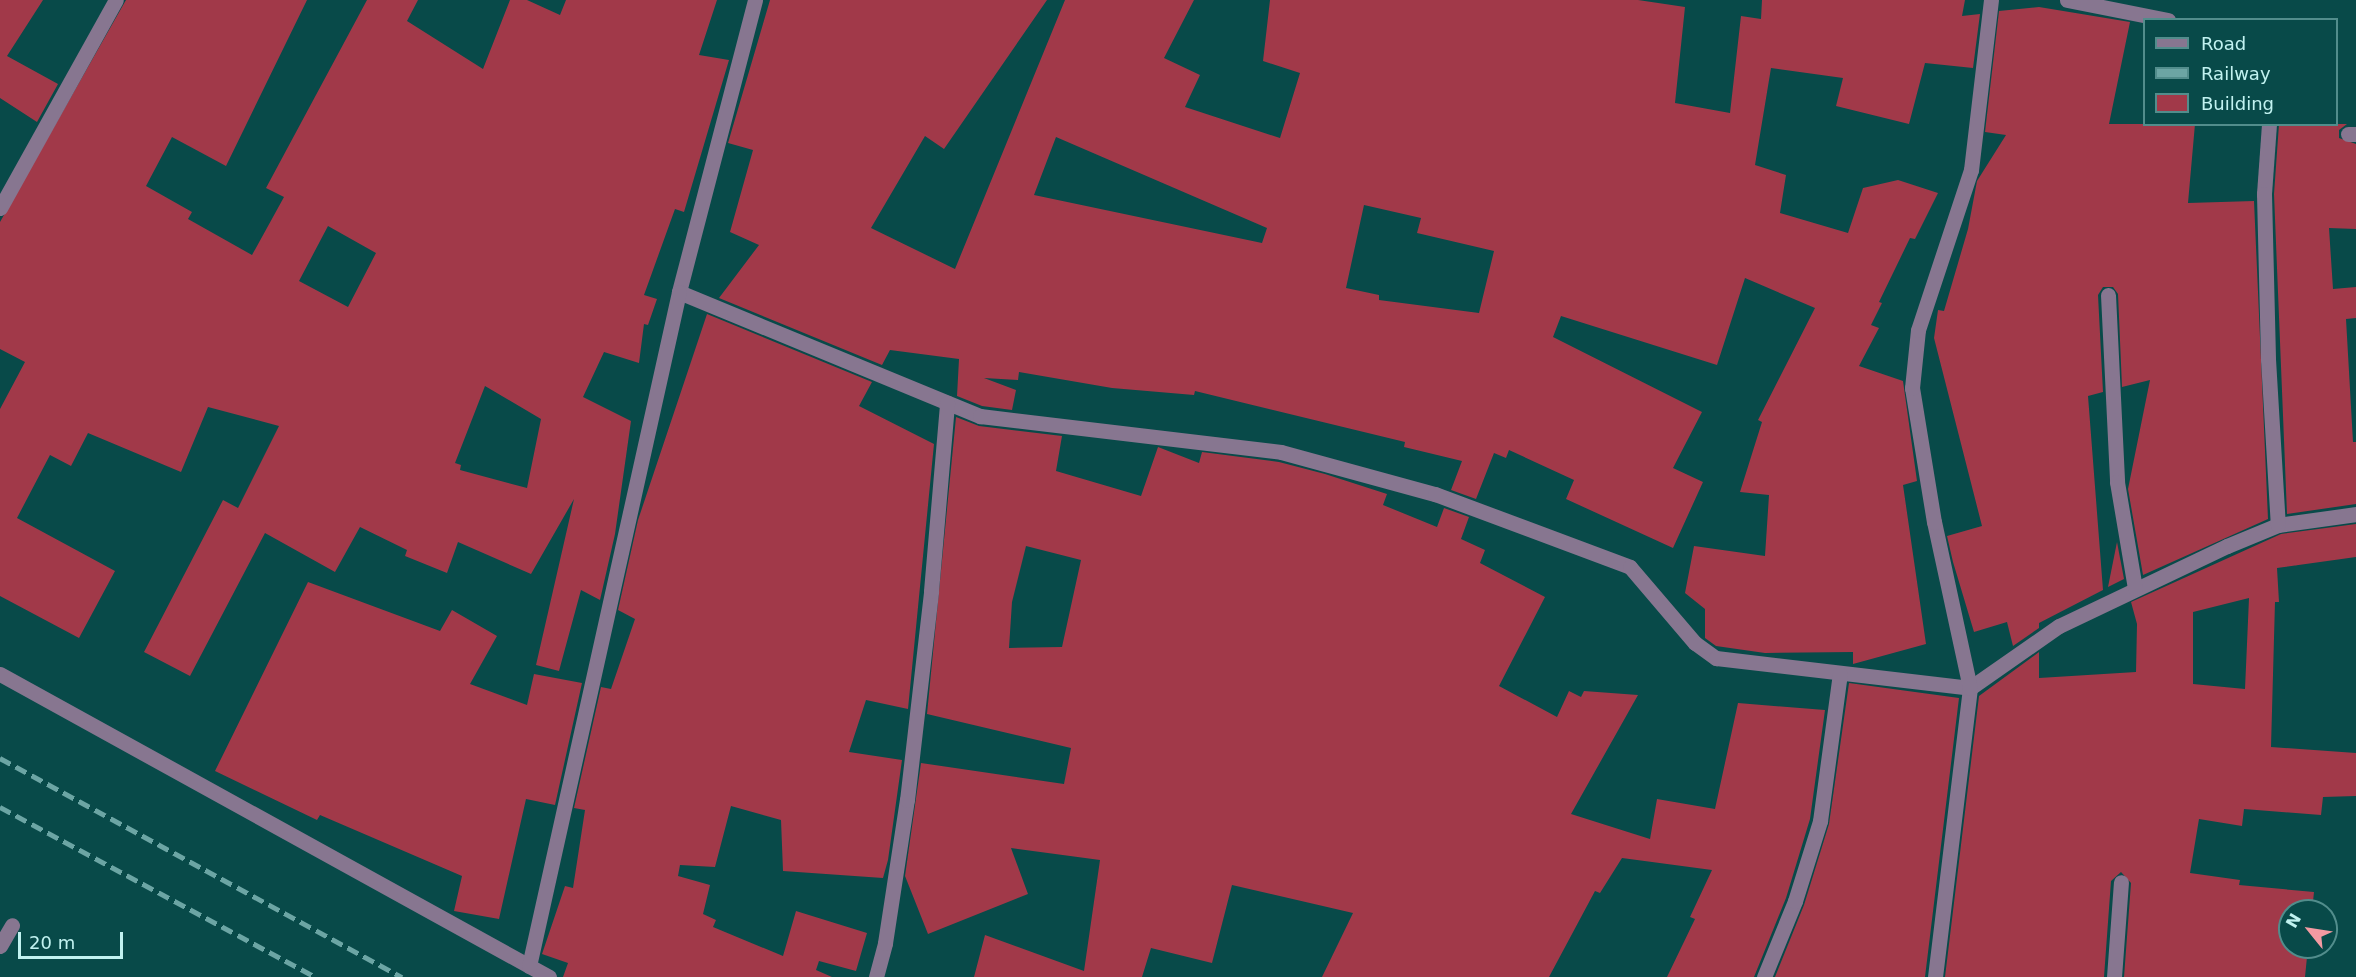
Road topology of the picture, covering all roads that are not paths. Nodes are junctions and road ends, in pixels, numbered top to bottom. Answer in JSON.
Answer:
{"nodes":[{"id":1,"x":116,"y":0,"type":"edge"},
{"id":2,"x":755,"y":0,"type":"edge"},
{"id":3,"x":1991,"y":0,"type":"edge"},
{"id":4,"x":2067,"y":0,"type":"edge"},
{"id":5,"x":2158,"y":18,"type":"edge"},
{"id":6,"x":2269,"y":126,"type":"edge"},
{"id":7,"x":0,"y":208,"type":"edge"},
{"id":8,"x":679,"y":292,"type":"junction"},
{"id":9,"x":2108,"y":296,"type":"dead end"},
{"id":10,"x":947,"y":403,"type":"junction"},
{"id":11,"x":2356,"y":514,"type":"edge"},
{"id":12,"x":2278,"y":525,"type":"junction"},
{"id":13,"x":2134,"y":588,"type":"junction"},
{"id":14,"x":0,"y":674,"type":"edge"},
{"id":15,"x":1840,"y":674,"type":"junction"},
{"id":16,"x":1970,"y":688,"type":"junction"},
{"id":17,"x":2121,"y":882,"type":"dead end"},
{"id":18,"x":12,"y":925,"type":"dead end"},
{"id":19,"x":0,"y":946,"type":"edge"},
{"id":20,"x":529,"y":966,"type":"junction"},
{"id":21,"x":549,"y":977,"type":"edge"},
{"id":22,"x":876,"y":977,"type":"edge"},
{"id":23,"x":1764,"y":977,"type":"edge"},
{"id":24,"x":1935,"y":977,"type":"edge"},
{"id":25,"x":2114,"y":977,"type":"edge"}],
"edges":[{"from":1,"to":7,"type":"street"},
{"from":2,"to":8,"type":"street"},
{"from":3,"to":16,"type":"street"},
{"from":4,"to":5,"type":"street"},
{"from":6,"to":12,"type":"street"},
{"from":8,"to":10,"type":"street"},
{"from":8,"to":20,"type":"street"},
{"from":9,"to":13,"type":"street"},
{"from":10,"to":15,"type":"street"},
{"from":10,"to":22,"type":"street"},
{"from":11,"to":12,"type":"street"},
{"from":12,"to":13,"type":"street"},
{"from":13,"to":16,"type":"street"},
{"from":14,"to":20,"type":"street"},
{"from":15,"to":16,"type":"street"},
{"from":15,"to":23,"type":"street"},
{"from":16,"to":24,"type":"street"},
{"from":17,"to":25,"type":"street"},
{"from":18,"to":19,"type":"street"},
{"from":20,"to":21,"type":"street"}]}
